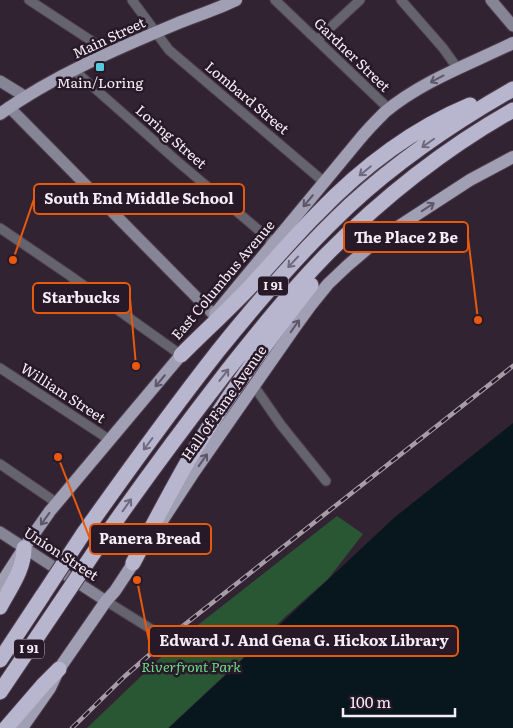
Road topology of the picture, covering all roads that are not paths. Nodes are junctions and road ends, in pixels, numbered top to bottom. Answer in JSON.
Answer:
{"nodes":[{"id":1,"x":29,"y":0,"type":"edge"},
{"id":2,"x":132,"y":0,"type":"edge"},
{"id":3,"x":235,"y":0,"type":"edge"},
{"id":4,"x":275,"y":0,"type":"edge"},
{"id":5,"x":360,"y":0,"type":"edge"},
{"id":6,"x":401,"y":0,"type":"edge"},
{"id":7,"x":490,"y":0,"type":"edge"},
{"id":8,"x":513,"y":26,"type":"edge"},
{"id":9,"x":156,"y":32,"type":"junction"},
{"id":10,"x":317,"y":40,"type":"junction"},
{"id":11,"x":513,"y":43,"type":"edge"},
{"id":12,"x":110,"y":54,"type":"junction"},
{"id":13,"x":458,"y":69,"type":"junction"},
{"id":14,"x":74,"y":70,"type":"junction"},
{"id":15,"x":0,"y":81,"type":"edge"},
{"id":16,"x":513,"y":88,"type":"edge"},
{"id":17,"x":26,"y":97,"type":"junction"},
{"id":18,"x":389,"y":109,"type":"junction"},
{"id":19,"x":513,"y":110,"type":"edge"},
{"id":20,"x":5,"y":111,"type":"edge"},
{"id":21,"x":513,"y":157,"type":"edge"},
{"id":22,"x":324,"y":182,"type":"junction"},
{"id":23,"x":388,"y":198,"type":"junction"},
{"id":24,"x":0,"y":228,"type":"edge"},
{"id":25,"x":274,"y":243,"type":"junction"},
{"id":26,"x":214,"y":315,"type":"junction"},
{"id":27,"x":181,"y":355,"type":"junction"},
{"id":28,"x":0,"y":368,"type":"edge"},
{"id":29,"x":254,"y":386,"type":"junction"},
{"id":30,"x":110,"y":440,"type":"junction"},
{"id":31,"x":0,"y":464,"type":"edge"},
{"id":32,"x":326,"y":481,"type":"dead end"},
{"id":33,"x":57,"y":503,"type":"junction"},
{"id":34,"x":0,"y":532,"type":"edge"},
{"id":35,"x":24,"y":548,"type":"junction"},
{"id":36,"x":133,"y":563,"type":"junction"},
{"id":37,"x":0,"y":585,"type":"edge"},
{"id":38,"x":106,"y":601,"type":"junction"},
{"id":39,"x":0,"y":606,"type":"edge"},
{"id":40,"x":159,"y":634,"type":"dead end"},
{"id":41,"x":0,"y":660,"type":"edge"},
{"id":42,"x":60,"y":669,"type":"junction"},
{"id":43,"x":0,"y":692,"type":"edge"},
{"id":44,"x":6,"y":728,"type":"edge"},
{"id":45,"x":22,"y":728,"type":"edge"}],
"edges":[{"from":1,"to":12,"type":"street"},
{"from":2,"to":9,"type":"street","name":"Lombard Street"},
{"from":3,"to":9,"type":"main road","name":"Main Street"},
{"from":4,"to":10,"type":"street","name":"Gardner Street"},
{"from":5,"to":10,"type":"street"},
{"from":6,"to":13,"type":"street"},
{"from":7,"to":8,"type":"main road"},
{"from":9,"to":12,"type":"main road","name":"Main Street"},
{"from":9,"to":22,"type":"street","name":"Lombard Street"},
{"from":10,"to":18,"type":"street","name":"Gardner Street"},
{"from":11,"to":13,"type":"main road","name":"East Columbus Avenue"},
{"from":12,"to":14,"type":"main road","name":"Main Street"},
{"from":13,"to":18,"type":"main road","name":"East Columbus Avenue","one_way":true},
{"from":14,"to":17,"type":"main road","name":"Main Street"},
{"from":14,"to":25,"type":"street","name":"Loring Street"},
{"from":15,"to":17,"type":"main road"},
{"from":16,"to":27,"type":"highway","one_way":true},
{"from":16,"to":41,"type":"highway","number":"I 91","one_way":true,"bridge":true},
{"from":17,"to":20,"type":"main road","name":"Main Street"},
{"from":18,"to":22,"type":"main road","name":"East Columbus Avenue"},
{"from":19,"to":23,"type":"highway","number":"I 91"},
{"from":20,"to":26,"type":"main road"},
{"from":29,"to":21,"type":"main road","name":"Hall of Fame Avenue","one_way":true},
{"from":22,"to":25,"type":"main road","name":"East Columbus Avenue","one_way":true},
{"from":23,"to":36,"type":"highway"},
{"from":43,"to":23,"type":"highway","number":"I 91","one_way":true,"bridge":true},
{"from":24,"to":27,"type":"street"},
{"from":25,"to":26,"type":"main road","name":"East Columbus Avenue"},
{"from":26,"to":27,"type":"main road","name":"East Columbus Avenue"},
{"from":27,"to":30,"type":"main road","name":"East Columbus Avenue","one_way":true},
{"from":28,"to":30,"type":"street","name":"William Street"},
{"from":29,"to":32,"type":"street"},
{"from":36,"to":29,"type":"main road","name":"Hall of Fame Avenue","one_way":true},
{"from":30,"to":33,"type":"main road","name":"East Columbus Avenue"},
{"from":31,"to":33,"type":"street"},
{"from":33,"to":35,"type":"main road","name":"East Columbus Avenue","one_way":true},
{"from":34,"to":35,"type":"main road","name":"Union Street"},
{"from":35,"to":37,"type":"main road","name":"East Columbus Avenue"},
{"from":35,"to":38,"type":"main road","name":"Union Street"},
{"from":35,"to":39,"type":"highway"},
{"from":36,"to":38,"type":"main road","name":"Hall of Fame Avenue"},
{"from":38,"to":40,"type":"street"},
{"from":38,"to":42,"type":"main road","name":"Hall of Fame Avenue"},
{"from":42,"to":44,"type":"highway"},
{"from":42,"to":45,"type":"main road","name":"Hall of Fame Avenue"}]}
